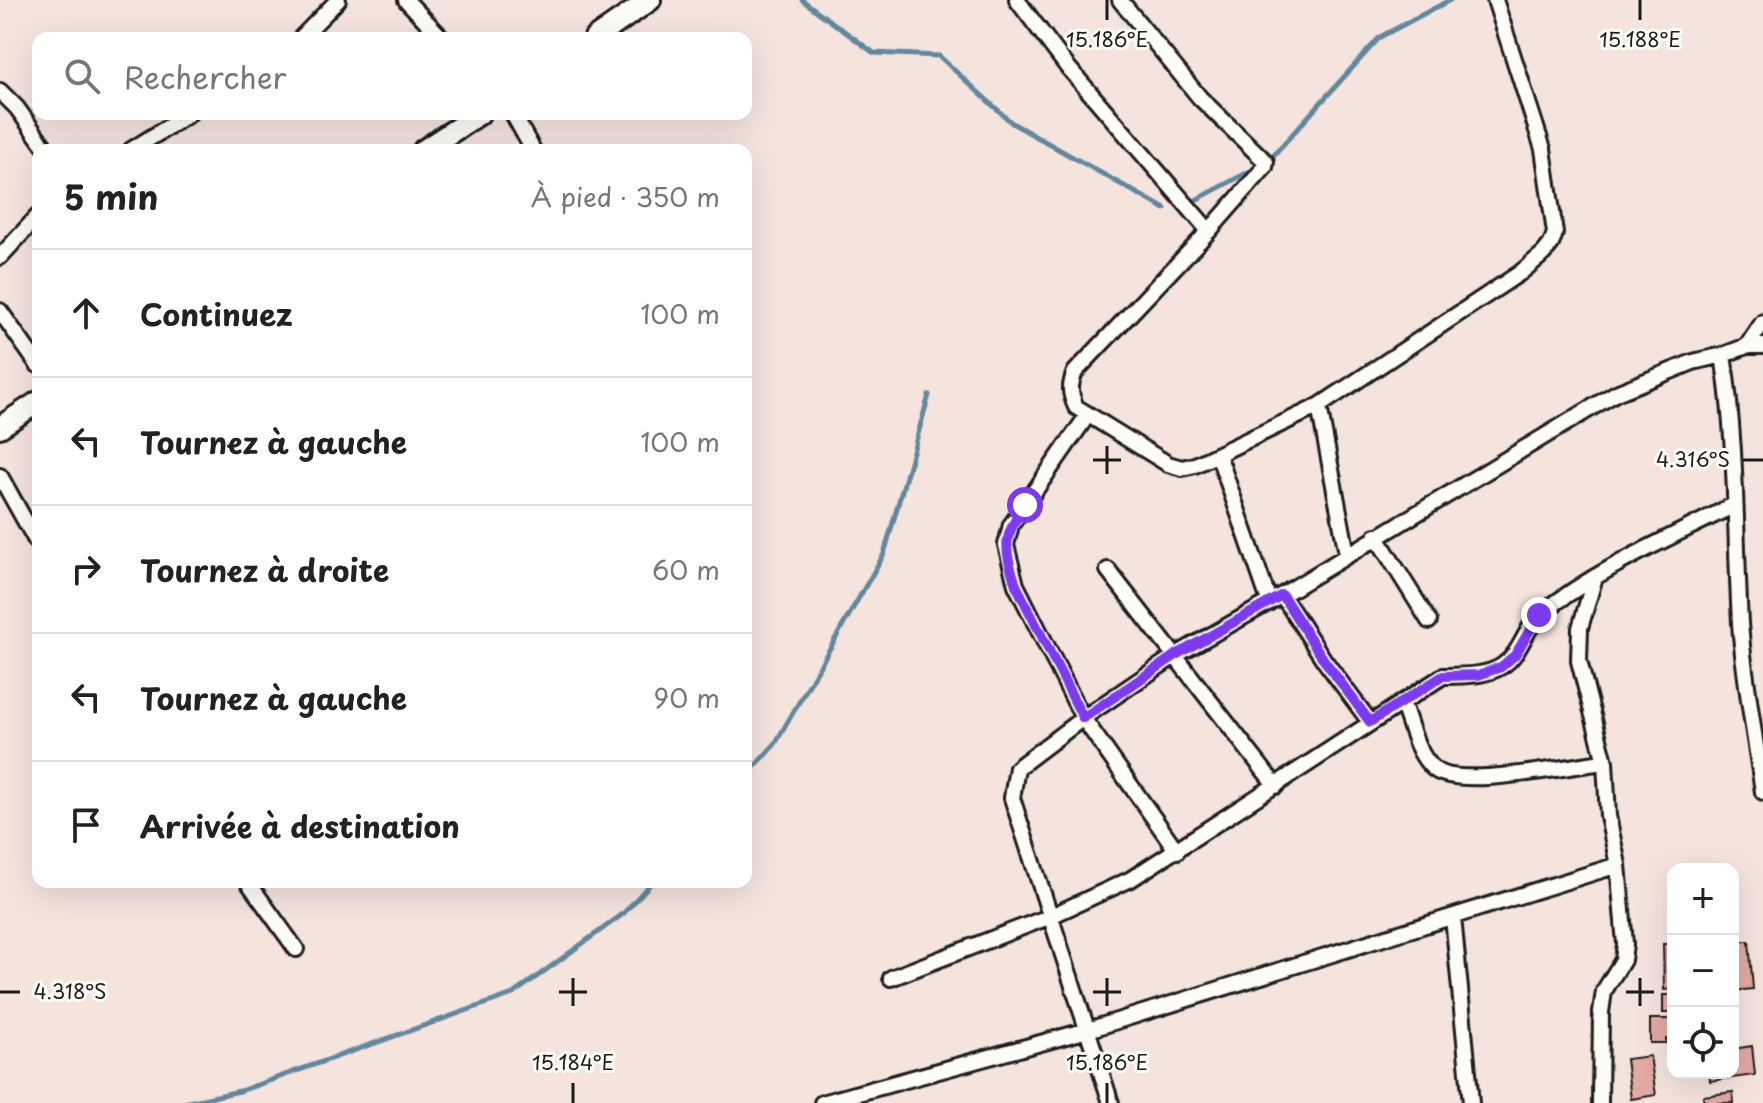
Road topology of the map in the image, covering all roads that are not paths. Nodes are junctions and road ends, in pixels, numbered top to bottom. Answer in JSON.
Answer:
{"nodes":[{"id":1,"x":338,"y":0,"type":"edge"},
{"id":2,"x":406,"y":0,"type":"edge"},
{"id":3,"x":650,"y":0,"type":"edge"},
{"id":4,"x":1017,"y":0,"type":"edge"},
{"id":5,"x":1120,"y":0,"type":"edge"},
{"id":6,"x":1495,"y":0,"type":"edge"},
{"id":7,"x":307,"y":32,"type":"edge"},
{"id":8,"x":436,"y":32,"type":"edge"},
{"id":9,"x":604,"y":32,"type":"edge"},
{"id":10,"x":0,"y":91,"type":"edge"},
{"id":11,"x":180,"y":120,"type":"edge"},
{"id":12,"x":470,"y":120,"type":"edge"},
{"id":13,"x":516,"y":120,"type":"edge"},
{"id":14,"x":43,"y":144,"type":"edge"},
{"id":15,"x":145,"y":144,"type":"edge"},
{"id":16,"x":433,"y":144,"type":"edge"},
{"id":17,"x":530,"y":144,"type":"edge"},
{"id":18,"x":32,"y":222,"type":"edge"},
{"id":19,"x":1209,"y":231,"type":"junction"},
{"id":20,"x":0,"y":257,"type":"edge"},
{"id":21,"x":0,"y":311,"type":"edge"},
{"id":22,"x":1763,"y":322,"type":"edge"},
{"id":23,"x":1747,"y":346,"type":"junction"},
{"id":24,"x":1763,"y":346,"type":"edge"},
{"id":25,"x":1723,"y":355,"type":"junction"},
{"id":26,"x":32,"y":356,"type":"edge"},
{"id":27,"x":32,"y":406,"type":"edge"},
{"id":28,"x":1319,"y":406,"type":"junction"},
{"id":29,"x":1087,"y":416,"type":"junction"},
{"id":30,"x":1,"y":424,"type":"edge"},
{"id":31,"x":1218,"y":454,"type":"junction"},
{"id":32,"x":0,"y":476,"type":"edge"},
{"id":33,"x":1734,"y":505,"type":"junction"},
{"id":34,"x":32,"y":533,"type":"edge"},
{"id":35,"x":1376,"y":536,"type":"junction"},
{"id":36,"x":1347,"y":554,"type":"junction"},
{"id":37,"x":1108,"y":570,"type":"dead end"},
{"id":38,"x":1595,"y":577,"type":"junction"},
{"id":39,"x":1275,"y":598,"type":"junction"},
{"id":40,"x":1429,"y":621,"type":"dead end"},
{"id":41,"x":1176,"y":655,"type":"junction"},
{"id":42,"x":1402,"y":702,"type":"junction"},
{"id":43,"x":1083,"y":718,"type":"junction"},
{"id":44,"x":1370,"y":722,"type":"junction"},
{"id":45,"x":1605,"y":762,"type":"junction"},
{"id":46,"x":1276,"y":786,"type":"junction"},
{"id":47,"x":1763,"y":792,"type":"edge"},
{"id":48,"x":1177,"y":851,"type":"junction"},
{"id":49,"x":1618,"y":865,"type":"junction"},
{"id":50,"x":252,"y":888,"type":"edge"},
{"id":51,"x":1051,"y":916,"type":"junction"},
{"id":52,"x":1453,"y":917,"type":"junction"},
{"id":53,"x":296,"y":949,"type":"dead end"},
{"id":54,"x":891,"y":978,"type":"dead end"},
{"id":55,"x":1088,"y":1030,"type":"junction"},
{"id":56,"x":822,"y":1103,"type":"edge"},
{"id":57,"x":1111,"y":1103,"type":"edge"},
{"id":58,"x":1471,"y":1103,"type":"edge"},
{"id":59,"x":1600,"y":1103,"type":"edge"}],
"edges":[{"from":1,"to":7,"type":"street"},
{"from":2,"to":8,"type":"street"},
{"from":3,"to":9,"type":"main road"},
{"from":4,"to":19,"type":"street"},
{"from":5,"to":19,"type":"street"},
{"from":6,"to":28,"type":"street"},
{"from":10,"to":14,"type":"street"},
{"from":11,"to":15,"type":"street"},
{"from":12,"to":16,"type":"main road"},
{"from":13,"to":17,"type":"street"},
{"from":18,"to":20,"type":"street"},
{"from":19,"to":29,"type":"street"},
{"from":21,"to":26,"type":"street"},
{"from":22,"to":23,"type":"street"},
{"from":23,"to":24,"type":"street"},
{"from":23,"to":25,"type":"street"},
{"from":25,"to":33,"type":"street"},
{"from":25,"to":35,"type":"street"},
{"from":27,"to":30,"type":"main road"},
{"from":28,"to":31,"type":"street"},
{"from":28,"to":36,"type":"street"},
{"from":29,"to":31,"type":"street"},
{"from":29,"to":43,"type":"street"},
{"from":31,"to":39,"type":"street"},
{"from":32,"to":34,"type":"street"},
{"from":33,"to":38,"type":"street"},
{"from":33,"to":47,"type":"street"},
{"from":35,"to":36,"type":"street"},
{"from":35,"to":40,"type":"street"},
{"from":36,"to":39,"type":"street"},
{"from":37,"to":41,"type":"street"},
{"from":38,"to":42,"type":"street"},
{"from":38,"to":45,"type":"street"},
{"from":39,"to":41,"type":"street"},
{"from":39,"to":44,"type":"street"},
{"from":41,"to":43,"type":"street"},
{"from":41,"to":46,"type":"street"},
{"from":42,"to":44,"type":"street"},
{"from":42,"to":45,"type":"street"},
{"from":43,"to":48,"type":"street"},
{"from":43,"to":51,"type":"street"},
{"from":44,"to":46,"type":"street"},
{"from":45,"to":49,"type":"street"},
{"from":46,"to":48,"type":"street"},
{"from":48,"to":51,"type":"street"},
{"from":49,"to":52,"type":"street"},
{"from":49,"to":59,"type":"street"},
{"from":50,"to":53,"type":"street"},
{"from":51,"to":54,"type":"street"},
{"from":51,"to":55,"type":"street"},
{"from":52,"to":55,"type":"street"},
{"from":52,"to":58,"type":"street"},
{"from":55,"to":56,"type":"street"},
{"from":55,"to":57,"type":"street"}]}
